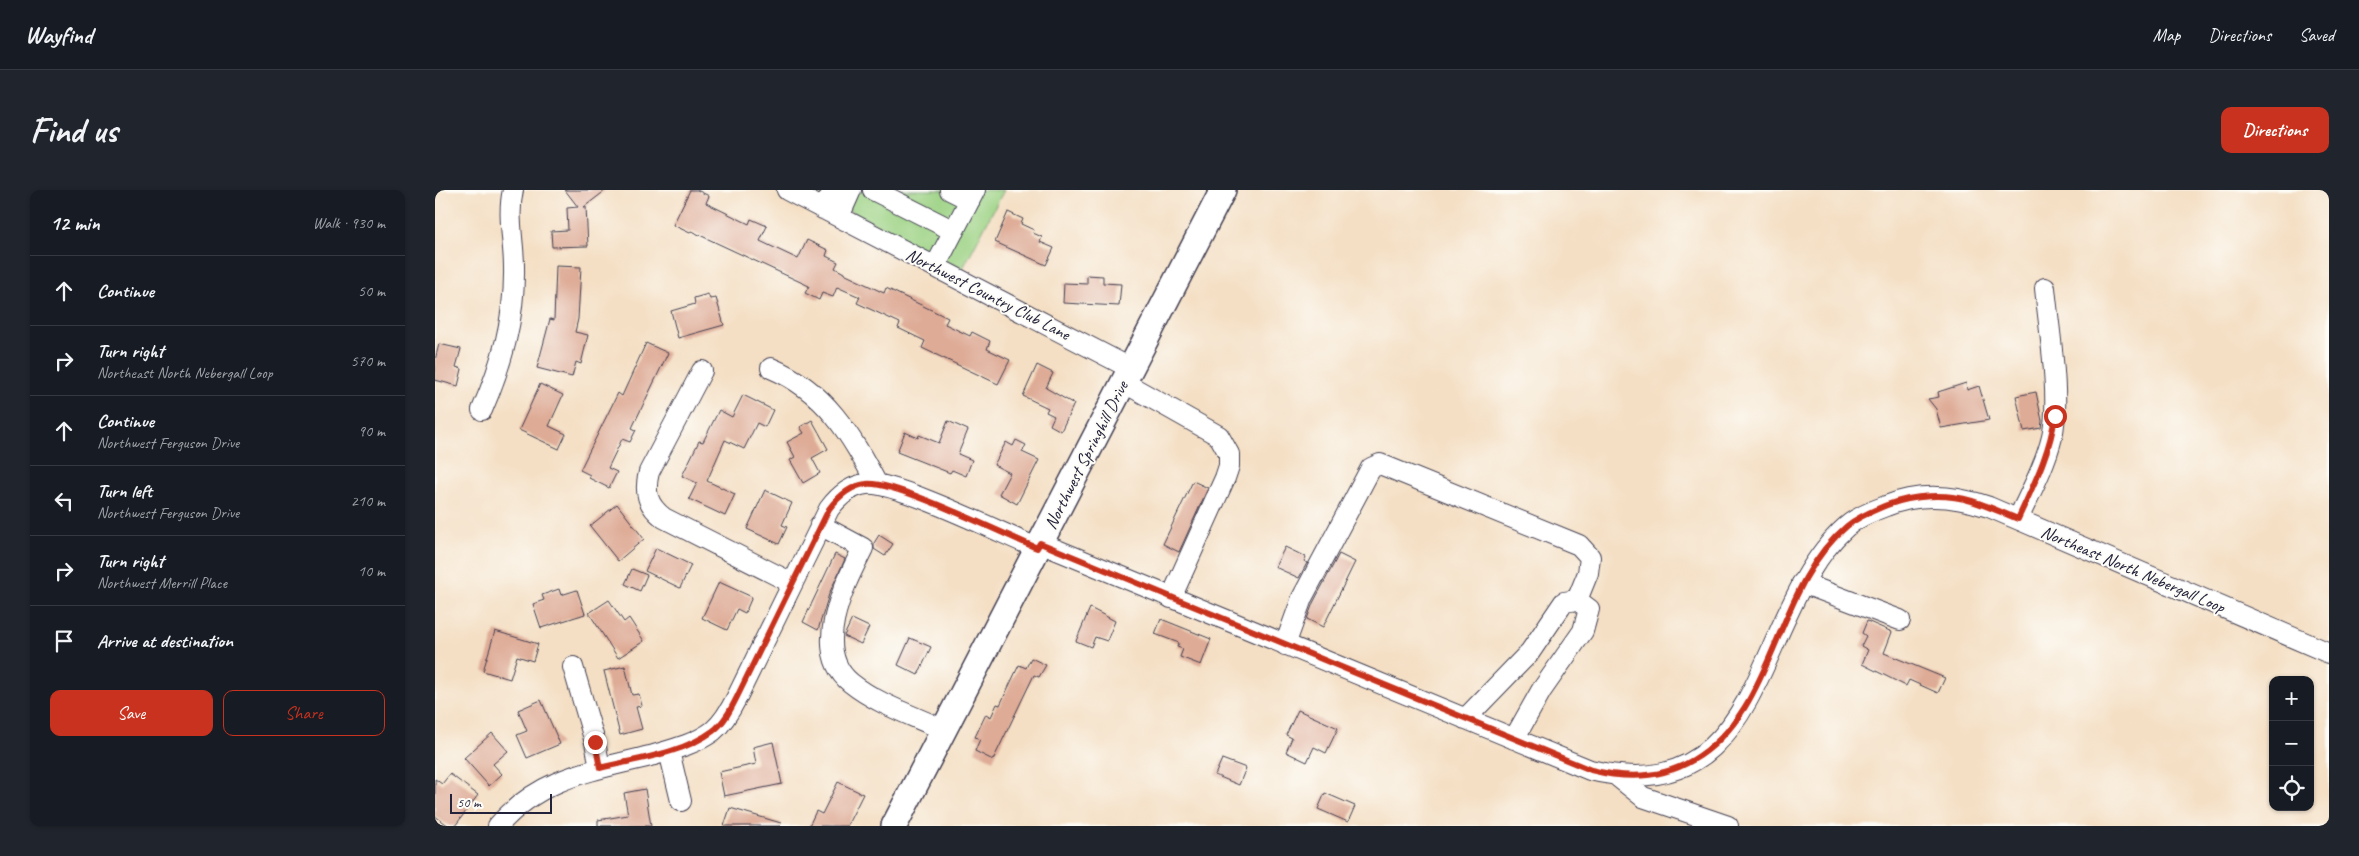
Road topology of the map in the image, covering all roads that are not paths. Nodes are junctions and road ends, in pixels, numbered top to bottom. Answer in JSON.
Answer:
{"nodes":[{"id":1,"x":513,"y":190,"type":"edge"},
{"id":2,"x":787,"y":190,"type":"edge"},
{"id":3,"x":834,"y":190,"type":"edge"},
{"id":4,"x":851,"y":190,"type":"edge"},
{"id":5,"x":873,"y":190,"type":"edge"},
{"id":6,"x":950,"y":190,"type":"edge"},
{"id":7,"x":1223,"y":190,"type":"edge"},
{"id":8,"x":973,"y":195,"type":"edge"},
{"id":9,"x":836,"y":215,"type":"junction"},
{"id":10,"x":954,"y":231,"type":"junction"},
{"id":11,"x":935,"y":267,"type":"junction"},
{"id":12,"x":2045,"y":288,"type":"dead end"},
{"id":13,"x":771,"y":368,"type":"dead end"},
{"id":14,"x":703,"y":371,"type":"dead end"},
{"id":15,"x":1127,"y":375,"type":"junction"},
{"id":16,"x":482,"y":410,"type":"dead end"},
{"id":17,"x":877,"y":484,"type":"junction"},
{"id":18,"x":2018,"y":519,"type":"junction"},
{"id":19,"x":820,"y":525,"type":"junction"},
{"id":20,"x":1039,"y":546,"type":"junction"},
{"id":21,"x":792,"y":583,"type":"junction"},
{"id":22,"x":1803,"y":583,"type":"junction"},
{"id":23,"x":1171,"y":598,"type":"junction"},
{"id":24,"x":1577,"y":600,"type":"junction"},
{"id":25,"x":1900,"y":620,"type":"dead end"},
{"id":26,"x":1285,"y":645,"type":"junction"},
{"id":27,"x":2329,"y":653,"type":"edge"},
{"id":28,"x":573,"y":666,"type":"dead end"},
{"id":29,"x":1465,"y":719,"type":"junction"},
{"id":30,"x":944,"y":730,"type":"junction"},
{"id":31,"x":1514,"y":739,"type":"junction"},
{"id":32,"x":669,"y":751,"type":"junction"},
{"id":33,"x":600,"y":768,"type":"junction"},
{"id":34,"x":1618,"y":777,"type":"junction"},
{"id":35,"x":681,"y":801,"type":"dead end"},
{"id":36,"x":1687,"y":820,"type":"edge"},
{"id":37,"x":498,"y":826,"type":"edge"},
{"id":38,"x":894,"y":826,"type":"edge"},
{"id":39,"x":1728,"y":826,"type":"edge"}],
"edges":[{"from":1,"to":16,"type":"street"},
{"from":2,"to":9,"type":"street","name":"Northwest Country Club Lane"},
{"from":3,"to":9,"type":"street"},
{"from":4,"to":9,"type":"street"},
{"from":5,"to":10,"type":"street"},
{"from":6,"to":8,"type":"street"},
{"from":7,"to":15,"type":"main road","name":"Northwest Springhill Drive"},
{"from":8,"to":10,"type":"street"},
{"from":9,"to":11,"type":"street","name":"Northwest Country Club Lane"},
{"from":10,"to":11,"type":"street"},
{"from":11,"to":15,"type":"street","name":"Northwest Country Club Lane"},
{"from":12,"to":18,"type":"street"},
{"from":13,"to":17,"type":"street"},
{"from":14,"to":21,"type":"street"},
{"from":15,"to":20,"type":"main road","name":"Northwest Springhill Drive"},
{"from":15,"to":23,"type":"street","name":"Northwest Country Club Lane"},
{"from":17,"to":19,"type":"street"},
{"from":17,"to":20,"type":"street","name":"Northeast North Nebergall Loop"},
{"from":18,"to":22,"type":"street","name":"Northeast North Nebergall Loop"},
{"from":18,"to":27,"type":"street","name":"Northeast North Nebergall Loop"},
{"from":19,"to":21,"type":"street"},
{"from":19,"to":30,"type":"street"},
{"from":20,"to":23,"type":"street","name":"Northeast North Nebergall Loop"},
{"from":20,"to":30,"type":"main road","name":"Northwest Springhill Drive"},
{"from":21,"to":32,"type":"street"},
{"from":22,"to":25,"type":"street"},
{"from":22,"to":34,"type":"street","name":"Northeast North Nebergall Loop"},
{"from":23,"to":26,"type":"street","name":"Northeast North Nebergall Loop"},
{"from":24,"to":26,"type":"street"},
{"from":24,"to":29,"type":"street"},
{"from":24,"to":31,"type":"street"},
{"from":26,"to":29,"type":"street","name":"Northeast North Nebergall Loop"},
{"from":28,"to":33,"type":"street"},
{"from":29,"to":31,"type":"street","name":"Northeast North Nebergall Loop"},
{"from":30,"to":38,"type":"main road","name":"Northwest Springhill Drive"},
{"from":31,"to":34,"type":"street","name":"Northeast North Nebergall Loop"},
{"from":32,"to":33,"type":"street"},
{"from":32,"to":35,"type":"street"},
{"from":33,"to":37,"type":"street"},
{"from":34,"to":36,"type":"street"},
{"from":36,"to":39,"type":"street"}]}
